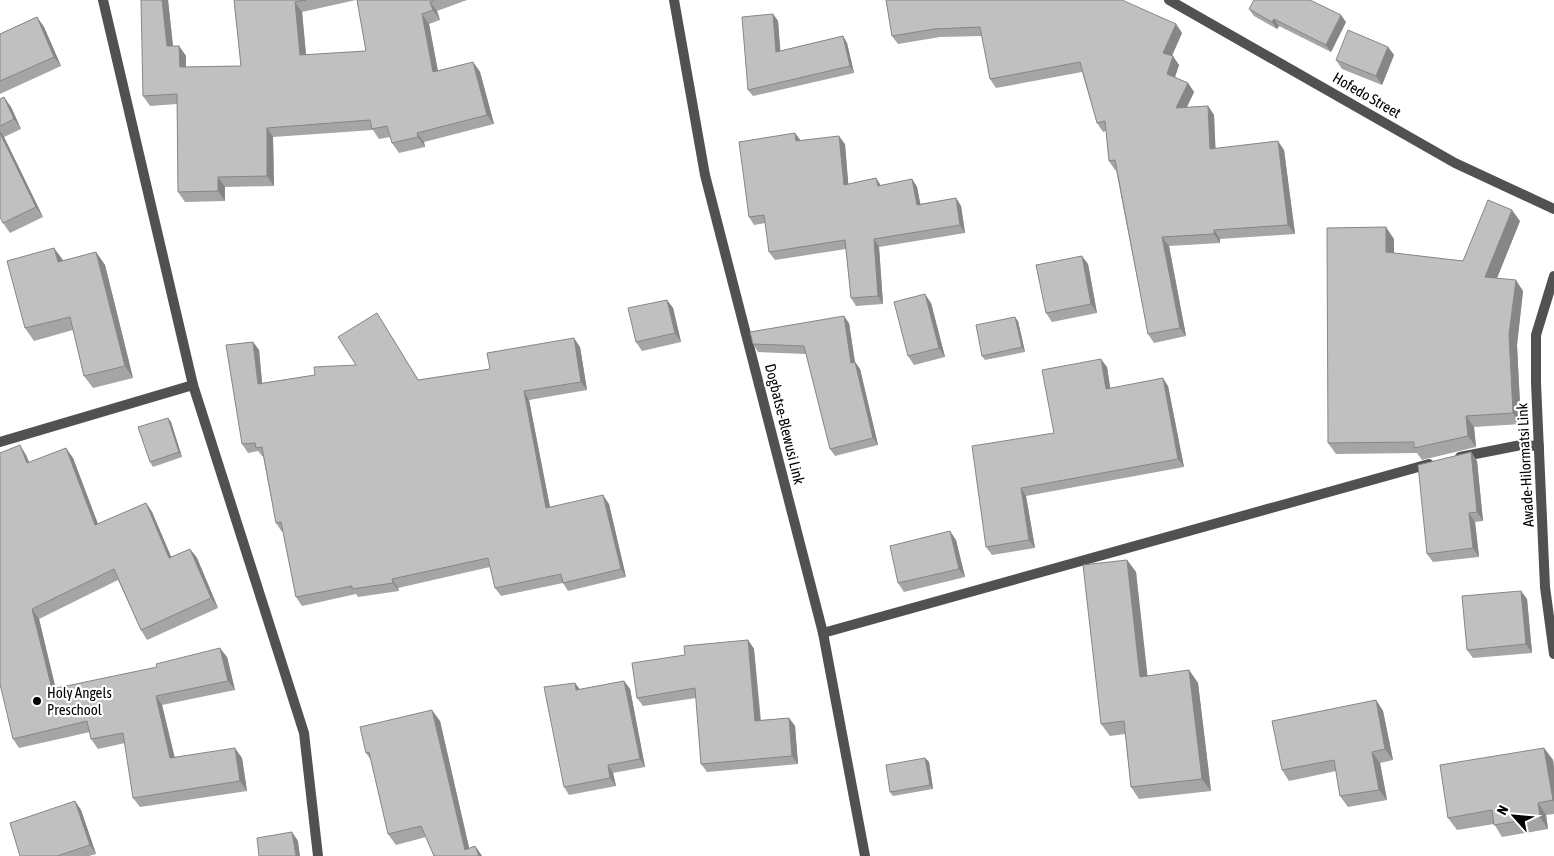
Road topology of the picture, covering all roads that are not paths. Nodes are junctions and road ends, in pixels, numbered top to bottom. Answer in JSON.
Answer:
{"nodes":[{"id":1,"x":103,"y":0,"type":"edge"},
{"id":2,"x":674,"y":0,"type":"edge"},
{"id":3,"x":1169,"y":0,"type":"edge"},
{"id":4,"x":1554,"y":209,"type":"edge"},
{"id":5,"x":1554,"y":276,"type":"edge"},
{"id":6,"x":193,"y":385,"type":"junction"},
{"id":7,"x":0,"y":442,"type":"edge"},
{"id":8,"x":1539,"y":446,"type":"junction"},
{"id":9,"x":823,"y":633,"type":"junction"},
{"id":10,"x":1554,"y":654,"type":"edge"},
{"id":11,"x":318,"y":856,"type":"edge"},
{"id":12,"x":865,"y":856,"type":"edge"}],
"edges":[{"from":1,"to":6,"type":"street"},
{"from":2,"to":9,"type":"street","name":"Dogbatse-Blewusi Link"},
{"from":3,"to":4,"type":"street","name":"Hofedo Street"},
{"from":5,"to":8,"type":"street","name":"Awade-Hilormatsi Link"},
{"from":6,"to":7,"type":"street"},
{"from":6,"to":11,"type":"street"},
{"from":8,"to":9,"type":"street"},
{"from":8,"to":10,"type":"street","name":"Awade-Hilormatsi Link"},
{"from":9,"to":12,"type":"street","name":"Dogbatse-Blewusi Link"}]}
